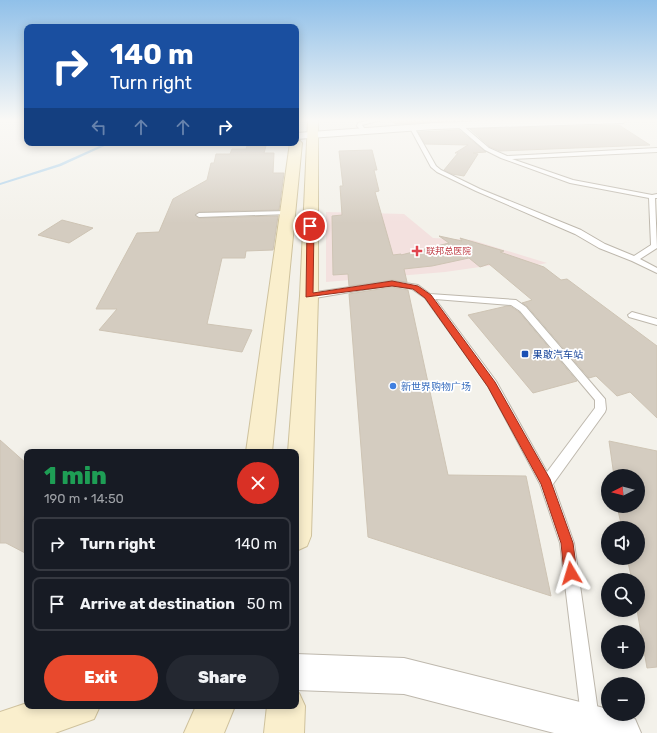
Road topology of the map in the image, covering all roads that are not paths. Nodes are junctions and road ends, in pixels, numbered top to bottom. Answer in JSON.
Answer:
{"nodes":[{"id":1,"x":298,"y":154,"type":"edge"},
{"id":2,"x":303,"y":154,"type":"edge"},
{"id":3,"x":427,"y":154,"type":"edge"},
{"id":4,"x":497,"y":154,"type":"edge"},
{"id":5,"x":564,"y":154,"type":"edge"},
{"id":6,"x":503,"y":157,"type":"junction"},
{"id":7,"x":654,"y":197,"type":"edge"},
{"id":8,"x":288,"y":213,"type":"junction"},
{"id":9,"x":199,"y":214,"type":"dead end"},
{"id":10,"x":634,"y":259,"type":"junction"},
{"id":11,"x":657,"y":271,"type":"edge"},
{"id":12,"x":309,"y":296,"type":"junction"},
{"id":13,"x":428,"y":296,"type":"junction"},
{"id":14,"x":632,"y":315,"type":"dead end"},
{"id":15,"x":657,"y":322,"type":"edge"},
{"id":16,"x":260,"y":449,"type":"edge"},
{"id":17,"x":299,"y":481,"type":"edge"},
{"id":18,"x":546,"y":482,"type":"junction"},
{"id":19,"x":299,"y":672,"type":"edge"},
{"id":20,"x":71,"y":709,"type":"edge"},
{"id":21,"x":215,"y":709,"type":"edge"},
{"id":22,"x":286,"y":709,"type":"edge"},
{"id":23,"x":601,"y":730,"type":"edge"},
{"id":24,"x":0,"y":731,"type":"edge"},
{"id":25,"x":204,"y":733,"type":"edge"},
{"id":26,"x":284,"y":733,"type":"edge"}],
"edges":[{"from":1,"to":8,"type":"main road"},
{"from":2,"to":12,"type":"main road"},
{"from":3,"to":10,"type":"lane"},
{"from":4,"to":6,"type":"lane"},
{"from":5,"to":6,"type":"lane"},
{"from":6,"to":7,"type":"lane"},
{"from":7,"to":10,"type":"lane"},
{"from":8,"to":9,"type":"lane"},
{"from":8,"to":16,"type":"main road"},
{"from":10,"to":11,"type":"lane"},
{"from":12,"to":13,"type":"lane"},
{"from":12,"to":17,"type":"main road"},
{"from":13,"to":18,"type":"lane"},
{"from":13,"to":18,"type":"lane"},
{"from":14,"to":15,"type":"lane"},
{"from":18,"to":23,"type":"lane"},
{"from":19,"to":23,"type":"street"},
{"from":20,"to":24,"type":"main road"},
{"from":21,"to":25,"type":"main road"},
{"from":22,"to":26,"type":"main road"}]}
